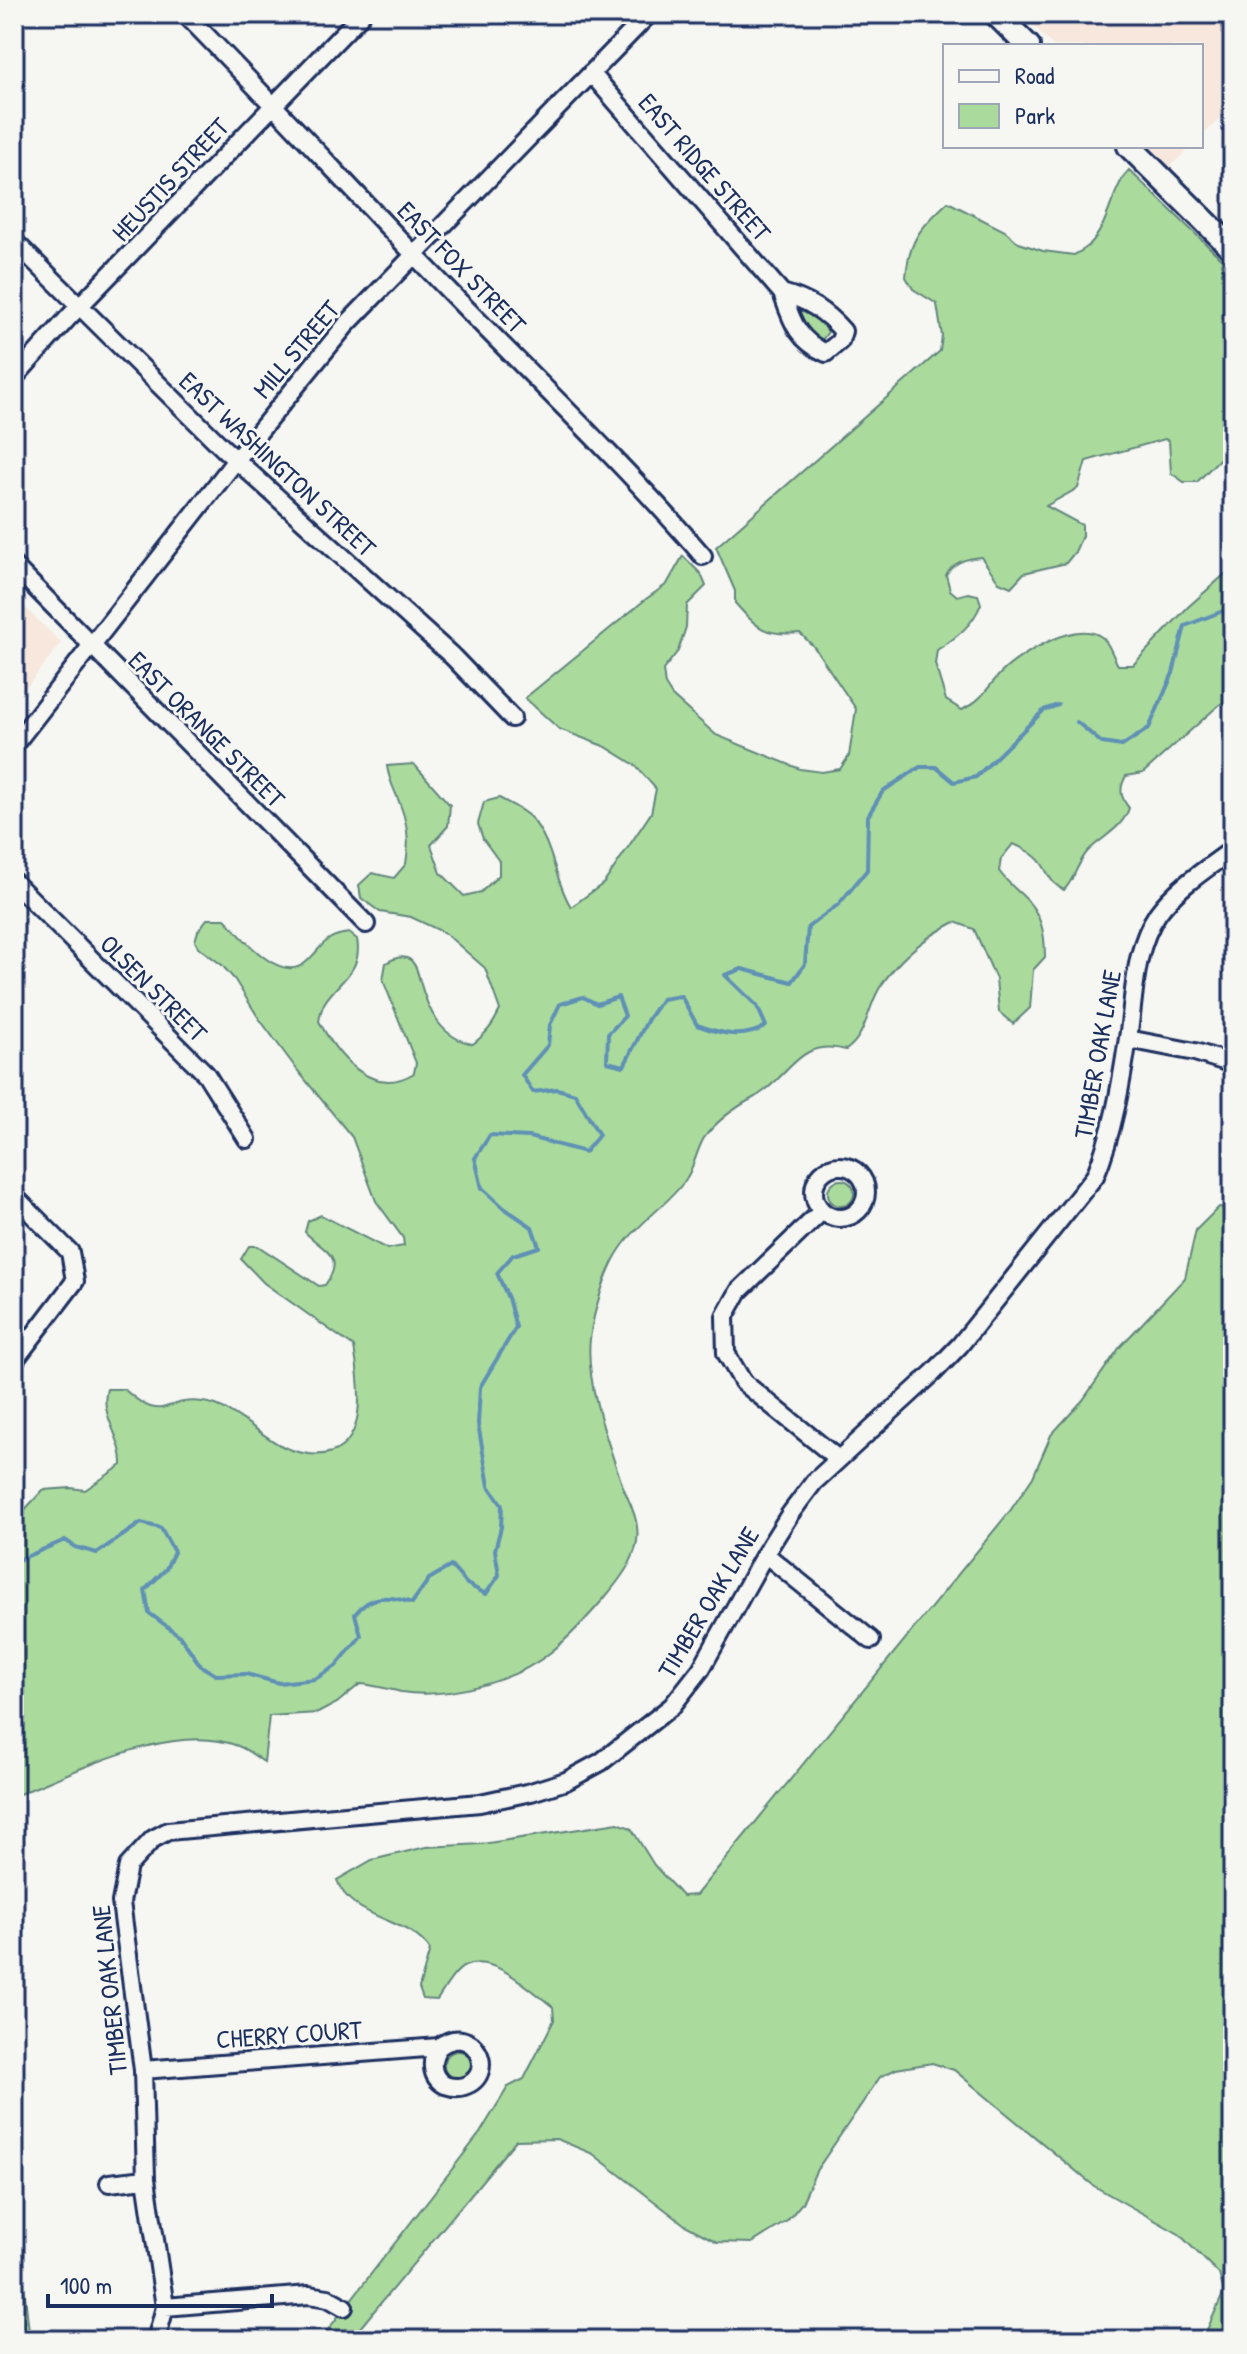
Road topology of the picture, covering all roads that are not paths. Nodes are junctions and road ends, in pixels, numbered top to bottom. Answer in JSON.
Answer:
{"nodes":[{"id":1,"x":185,"y":14,"type":"edge"},
{"id":2,"x":362,"y":14,"type":"edge"},
{"id":3,"x":649,"y":14,"type":"edge"},
{"id":4,"x":996,"y":14,"type":"edge"},
{"id":5,"x":1026,"y":44,"type":"edge"},
{"id":6,"x":591,"y":73,"type":"junction"},
{"id":7,"x":274,"y":105,"type":"junction"},
{"id":8,"x":1131,"y":148,"type":"edge"},
{"id":9,"x":14,"y":241,"type":"edge"},
{"id":10,"x":1233,"y":249,"type":"edge"},
{"id":11,"x":414,"y":254,"type":"junction"},
{"id":12,"x":782,"y":293,"type":"dead end"},
{"id":13,"x":80,"y":305,"type":"junction"},
{"id":14,"x":14,"y":378,"type":"edge"},
{"id":15,"x":236,"y":460,"type":"junction"},
{"id":16,"x":703,"y":556,"type":"dead end"},
{"id":17,"x":14,"y":566,"type":"edge"},
{"id":18,"x":92,"y":646,"type":"junction"},
{"id":19,"x":512,"y":718,"type":"dead end"},
{"id":20,"x":14,"y":745,"type":"edge"},
{"id":21,"x":1233,"y":849,"type":"edge"},
{"id":22,"x":14,"y":882,"type":"edge"},
{"id":23,"x":366,"y":924,"type":"dead end"},
{"id":24,"x":1128,"y":1039,"type":"junction"},
{"id":25,"x":1233,"y":1064,"type":"edge"},
{"id":26,"x":247,"y":1139,"type":"dead end"},
{"id":27,"x":14,"y":1196,"type":"edge"},
{"id":28,"x":822,"y":1211,"type":"dead end"},
{"id":29,"x":14,"y":1361,"type":"edge"},
{"id":30,"x":838,"y":1459,"type":"junction"},
{"id":31,"x":765,"y":1554,"type":"junction"},
{"id":32,"x":871,"y":1640,"type":"dead end"},
{"id":33,"x":439,"y":2047,"type":"dead end"},
{"id":34,"x":143,"y":2070,"type":"junction"},
{"id":35,"x":146,"y":2179,"type":"junction"},
{"id":36,"x":109,"y":2183,"type":"dead end"},
{"id":37,"x":165,"y":2307,"type":"junction"},
{"id":38,"x":344,"y":2307,"type":"dead end"},
{"id":39,"x":156,"y":2340,"type":"edge"}],
"edges":[{"from":1,"to":7,"type":"street","name":"EAST FOX STREET"},
{"from":2,"to":7,"type":"street","name":"HEUSTIS STREET"},
{"from":3,"to":6,"type":"street","name":"MILL STREET"},
{"from":4,"to":5,"type":"street"},
{"from":6,"to":11,"type":"street","name":"MILL STREET"},
{"from":6,"to":12,"type":"street","name":"EAST RIDGE STREET"},
{"from":7,"to":11,"type":"street","name":"EAST FOX STREET"},
{"from":7,"to":13,"type":"street","name":"HEUSTIS STREET"},
{"from":8,"to":10,"type":"street"},
{"from":9,"to":13,"type":"street","name":"EAST WASHINGTON STREET"},
{"from":11,"to":15,"type":"street","name":"MILL STREET"},
{"from":11,"to":16,"type":"street","name":"EAST FOX STREET"},
{"from":13,"to":14,"type":"street","name":"HEUSTIS STREET"},
{"from":13,"to":15,"type":"street","name":"EAST WASHINGTON STREET"},
{"from":15,"to":18,"type":"street","name":"MILL STREET"},
{"from":15,"to":19,"type":"street","name":"EAST WASHINGTON STREET"},
{"from":17,"to":18,"type":"street","name":"EAST ORANGE STREET"},
{"from":18,"to":20,"type":"street","name":"MILL STREET"},
{"from":18,"to":23,"type":"street","name":"EAST ORANGE STREET"},
{"from":21,"to":24,"type":"street","name":"TIMBER OAK LANE"},
{"from":22,"to":26,"type":"street","name":"OLSEN STREET"},
{"from":24,"to":25,"type":"street"},
{"from":24,"to":30,"type":"street","name":"TIMBER OAK LANE"},
{"from":27,"to":29,"type":"street"},
{"from":28,"to":30,"type":"street"},
{"from":30,"to":31,"type":"street","name":"TIMBER OAK LANE"},
{"from":31,"to":32,"type":"street"},
{"from":31,"to":34,"type":"street","name":"TIMBER OAK LANE"},
{"from":33,"to":34,"type":"street","name":"CHERRY COURT"},
{"from":34,"to":35,"type":"street","name":"TIMBER OAK LANE"},
{"from":35,"to":36,"type":"street"},
{"from":35,"to":37,"type":"street","name":"TIMBER OAK LANE"},
{"from":37,"to":38,"type":"street"},
{"from":37,"to":39,"type":"street"}]}
